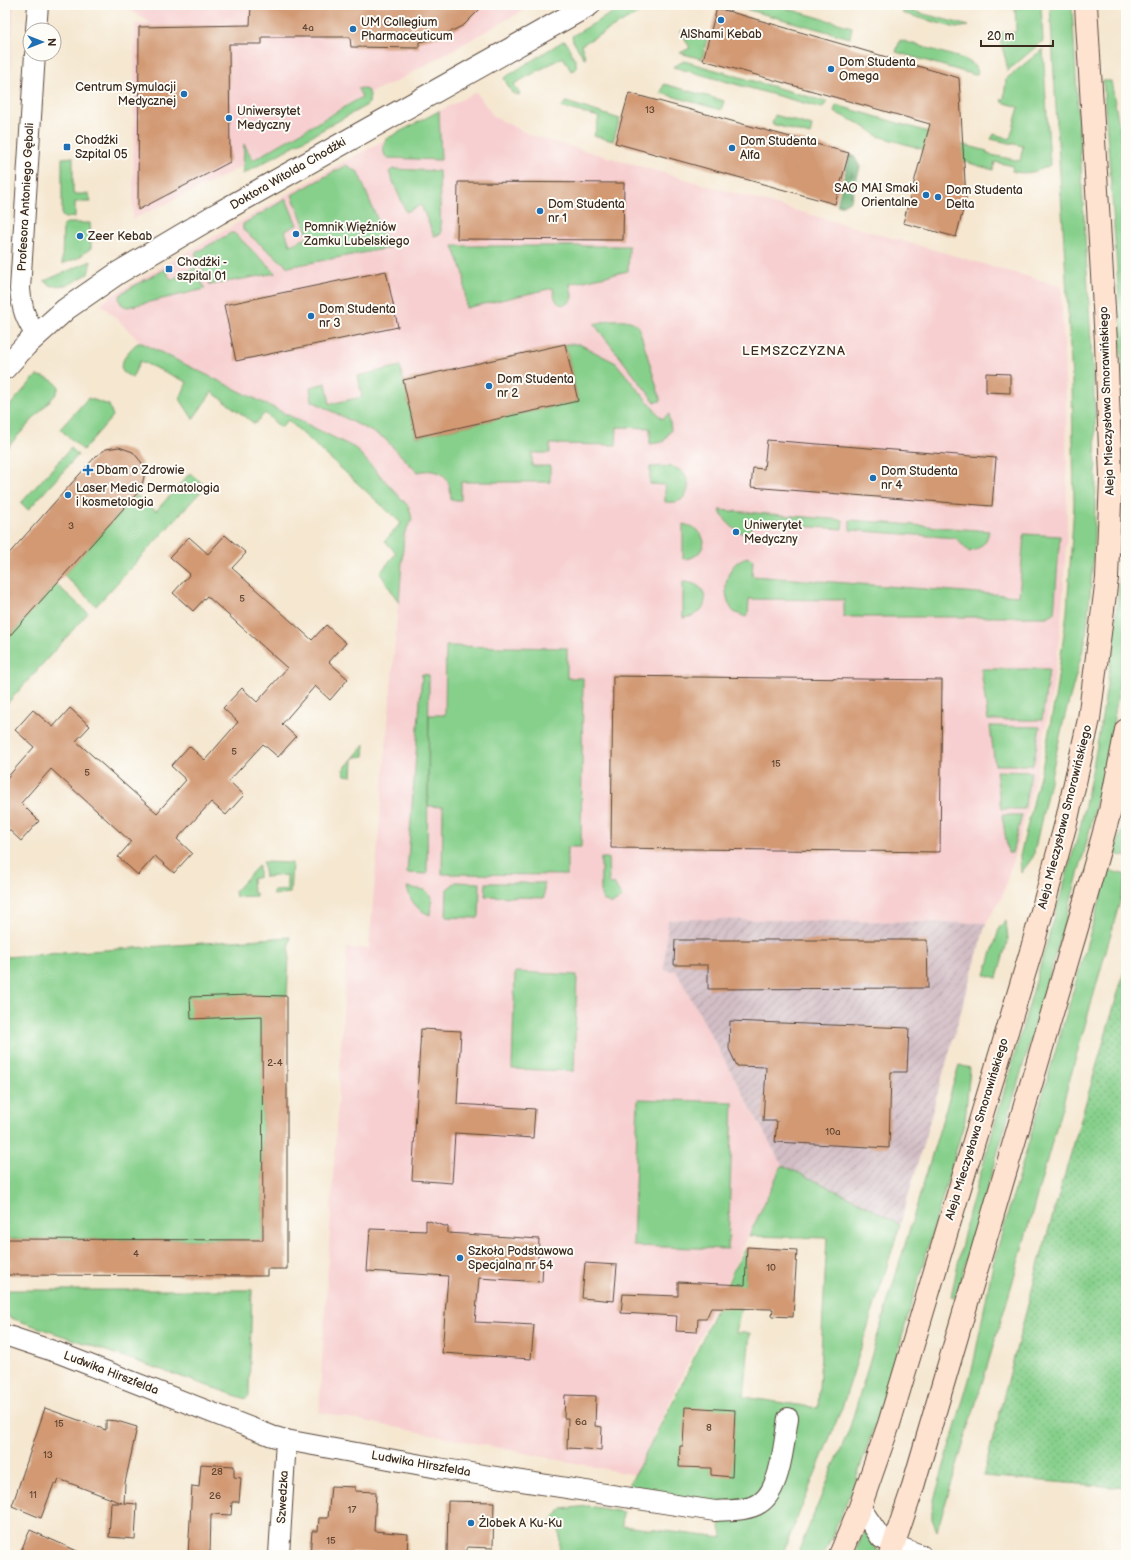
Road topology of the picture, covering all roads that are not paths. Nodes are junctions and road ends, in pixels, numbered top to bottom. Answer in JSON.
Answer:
{"nodes":[{"id":1,"x":38,"y":5,"type":"edge"},
{"id":2,"x":589,"y":5,"type":"edge"},
{"id":3,"x":1086,"y":5,"type":"edge"},
{"id":4,"x":37,"y":22,"type":"edge"},
{"id":5,"x":34,"y":62,"type":"edge"},
{"id":6,"x":36,"y":336,"type":"junction"},
{"id":7,"x":5,"y":368,"type":"edge"},
{"id":8,"x":1126,"y":730,"type":"edge"},
{"id":9,"x":7,"y":1341,"type":"edge"},
{"id":10,"x":788,"y":1418,"type":"dead end"},
{"id":11,"x":286,"y":1440,"type":"junction"},
{"id":12,"x":860,"y":1507,"type":"junction"},
{"id":13,"x":892,"y":1550,"type":"edge"},
{"id":14,"x":279,"y":1555,"type":"edge"},
{"id":15,"x":840,"y":1555,"type":"edge"},
{"id":16,"x":921,"y":1555,"type":"edge"}],
"edges":[{"from":1,"to":4,"type":"street"},
{"from":2,"to":6,"type":"street","name":"Doktora Witolda Chodźki"},
{"from":3,"to":12,"type":"main road","name":"Aleja Mieczysława Smorawińskiego"},
{"from":5,"to":6,"type":"street","name":"Profesora Antoniego Gębali"},
{"from":6,"to":7,"type":"street","name":"Doktora Witolda Chodźki"},
{"from":8,"to":13,"type":"main road"},
{"from":9,"to":11,"type":"street","name":"Ludwika Hirszfelda"},
{"from":10,"to":11,"type":"street","name":"Ludwika Hirszfelda"},
{"from":11,"to":14,"type":"street","name":"Szwedzka"},
{"from":12,"to":13,"type":"street"},
{"from":12,"to":15,"type":"main road","name":"Aleja Mieczysława Smorawińskiego"},
{"from":13,"to":16,"type":"street"}]}
